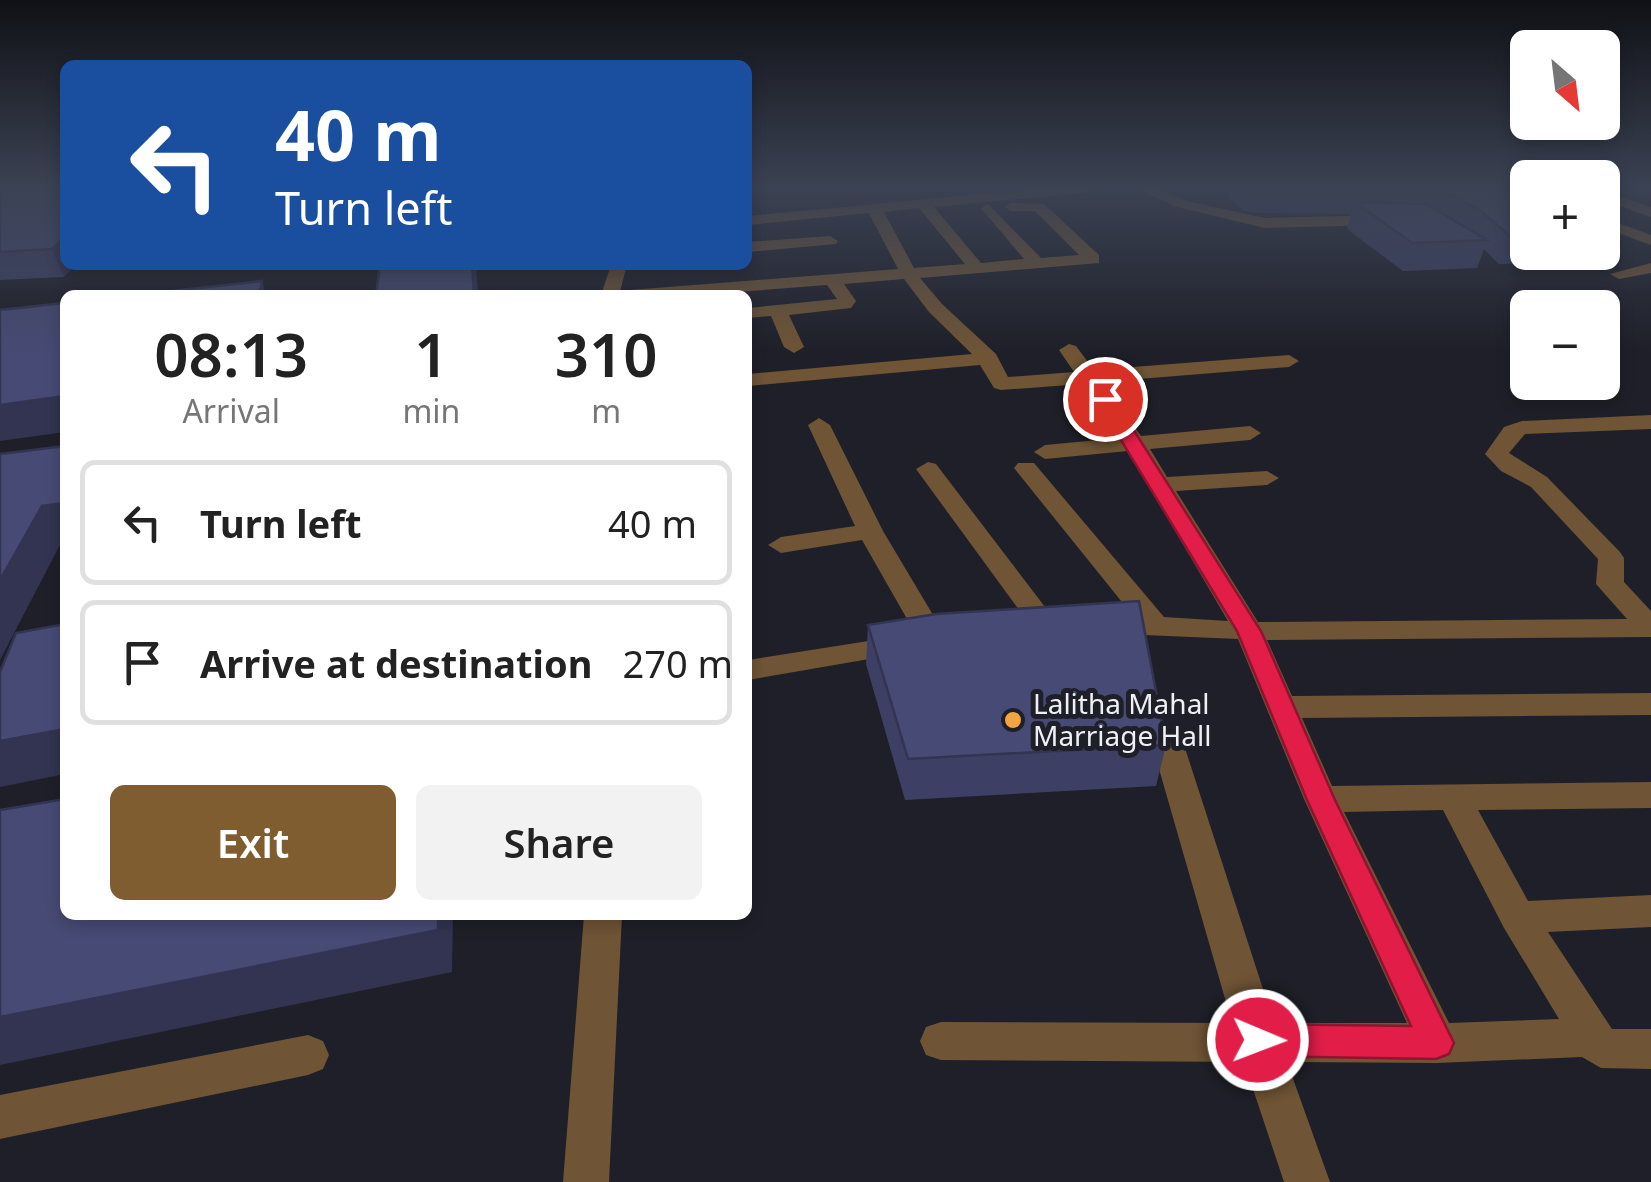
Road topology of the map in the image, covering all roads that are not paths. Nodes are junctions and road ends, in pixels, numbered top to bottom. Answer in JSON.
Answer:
{"nodes":[{"id":1,"x":827,"y":243,"type":"edge"},
{"id":2,"x":893,"y":243,"type":"edge"},
{"id":3,"x":957,"y":243,"type":"edge"},
{"id":4,"x":1019,"y":243,"type":"edge"},
{"id":5,"x":1075,"y":243,"type":"edge"},
{"id":6,"x":752,"y":248,"type":"edge"},
{"id":7,"x":839,"y":264,"type":"junction"},
{"id":8,"x":1038,"y":264,"type":"junction"},
{"id":9,"x":977,"y":268,"type":"junction"},
{"id":10,"x":1651,"y":268,"type":"edge"},
{"id":11,"x":909,"y":273,"type":"junction"},
{"id":12,"x":1619,"y":274,"type":"dead end"},
{"id":13,"x":709,"y":290,"type":"edge"},
{"id":14,"x":778,"y":311,"type":"junction"},
{"id":15,"x":752,"y":314,"type":"edge"},
{"id":16,"x":794,"y":347,"type":"dead end"},
{"id":17,"x":1069,"y":350,"type":"dead end"},
{"id":18,"x":989,"y":358,"type":"junction"},
{"id":19,"x":1288,"y":361,"type":"dead end"},
{"id":20,"x":1090,"y":376,"type":"junction"},
{"id":21,"x":752,"y":380,"type":"edge"},
{"id":22,"x":1651,"y":422,"type":"edge"},
{"id":23,"x":819,"y":425,"type":"dead end"},
{"id":24,"x":1250,"y":433,"type":"dead end"},
{"id":25,"x":1135,"y":444,"type":"junction"},
{"id":26,"x":928,"y":469,"type":"dead end"},
{"id":27,"x":1267,"y":478,"type":"dead end"},
{"id":28,"x":1159,"y":485,"type":"junction"},
{"id":29,"x":870,"y":531,"type":"junction"},
{"id":30,"x":781,"y":545,"type":"dead end"},
{"id":31,"x":1156,"y":625,"type":"junction"},
{"id":32,"x":1651,"y":628,"type":"edge"},
{"id":33,"x":1048,"y":630,"type":"junction"},
{"id":34,"x":1249,"y":631,"type":"junction"},
{"id":35,"x":1009,"y":634,"type":"edge"},
{"id":36,"x":752,"y":669,"type":"edge"},
{"id":37,"x":1651,"y":704,"type":"edge"},
{"id":38,"x":1284,"y":708,"type":"junction"},
{"id":39,"x":1169,"y":748,"type":"edge"},
{"id":40,"x":1651,"y":795,"type":"edge"},
{"id":41,"x":1454,"y":798,"type":"junction"},
{"id":42,"x":1321,"y":800,"type":"junction"},
{"id":43,"x":1651,"y":910,"type":"edge"},
{"id":44,"x":1517,"y":916,"type":"junction"},
{"id":45,"x":603,"y":920,"type":"edge"},
{"id":46,"x":1258,"y":1040,"type":"junction"},
{"id":47,"x":941,"y":1041,"type":"dead end"},
{"id":48,"x":1436,"y":1043,"type":"junction"},
{"id":49,"x":1600,"y":1048,"type":"junction"},
{"id":50,"x":1651,"y":1048,"type":"edge"},
{"id":51,"x":308,"y":1054,"type":"dead end"},
{"id":52,"x":0,"y":1117,"type":"edge"},
{"id":53,"x":586,"y":1182,"type":"edge"},
{"id":54,"x":1307,"y":1182,"type":"edge"}],
"edges":[{"from":1,"to":7,"type":"street"},
{"from":2,"to":11,"type":"street"},
{"from":3,"to":9,"type":"street"},
{"from":4,"to":8,"type":"street"},
{"from":5,"to":8,"type":"street"},
{"from":6,"to":7,"type":"street"},
{"from":7,"to":11,"type":"street"},
{"from":7,"to":13,"type":"street"},
{"from":7,"to":14,"type":"street"},
{"from":8,"to":9,"type":"street"},
{"from":9,"to":11,"type":"street"},
{"from":10,"to":12,"type":"street"},
{"from":11,"to":18,"type":"street"},
{"from":14,"to":15,"type":"street"},
{"from":14,"to":16,"type":"street"},
{"from":17,"to":20,"type":"street"},
{"from":18,"to":20,"type":"street"},
{"from":18,"to":21,"type":"street"},
{"from":19,"to":20,"type":"street"},
{"from":20,"to":25,"type":"street"},
{"from":22,"to":32,"type":"street"},
{"from":23,"to":29,"type":"street"},
{"from":24,"to":25,"type":"street"},
{"from":25,"to":28,"type":"street"},
{"from":25,"to":31,"type":"street"},
{"from":26,"to":33,"type":"street"},
{"from":27,"to":28,"type":"street"},
{"from":28,"to":34,"type":"street"},
{"from":29,"to":30,"type":"street"},
{"from":29,"to":36,"type":"street"},
{"from":31,"to":33,"type":"street"},
{"from":31,"to":34,"type":"street"},
{"from":32,"to":34,"type":"street"},
{"from":33,"to":35,"type":"street"},
{"from":34,"to":38,"type":"street"},
{"from":37,"to":38,"type":"street"},
{"from":38,"to":42,"type":"street"},
{"from":39,"to":46,"type":"street"},
{"from":40,"to":41,"type":"street"},
{"from":41,"to":42,"type":"street"},
{"from":41,"to":44,"type":"street"},
{"from":42,"to":48,"type":"street"},
{"from":43,"to":44,"type":"street"},
{"from":44,"to":49,"type":"street"},
{"from":45,"to":53,"type":"street"},
{"from":46,"to":47,"type":"street"},
{"from":46,"to":48,"type":"street"},
{"from":46,"to":54,"type":"street"},
{"from":48,"to":49,"type":"street"},
{"from":49,"to":50,"type":"street"},
{"from":51,"to":52,"type":"street"}]}
